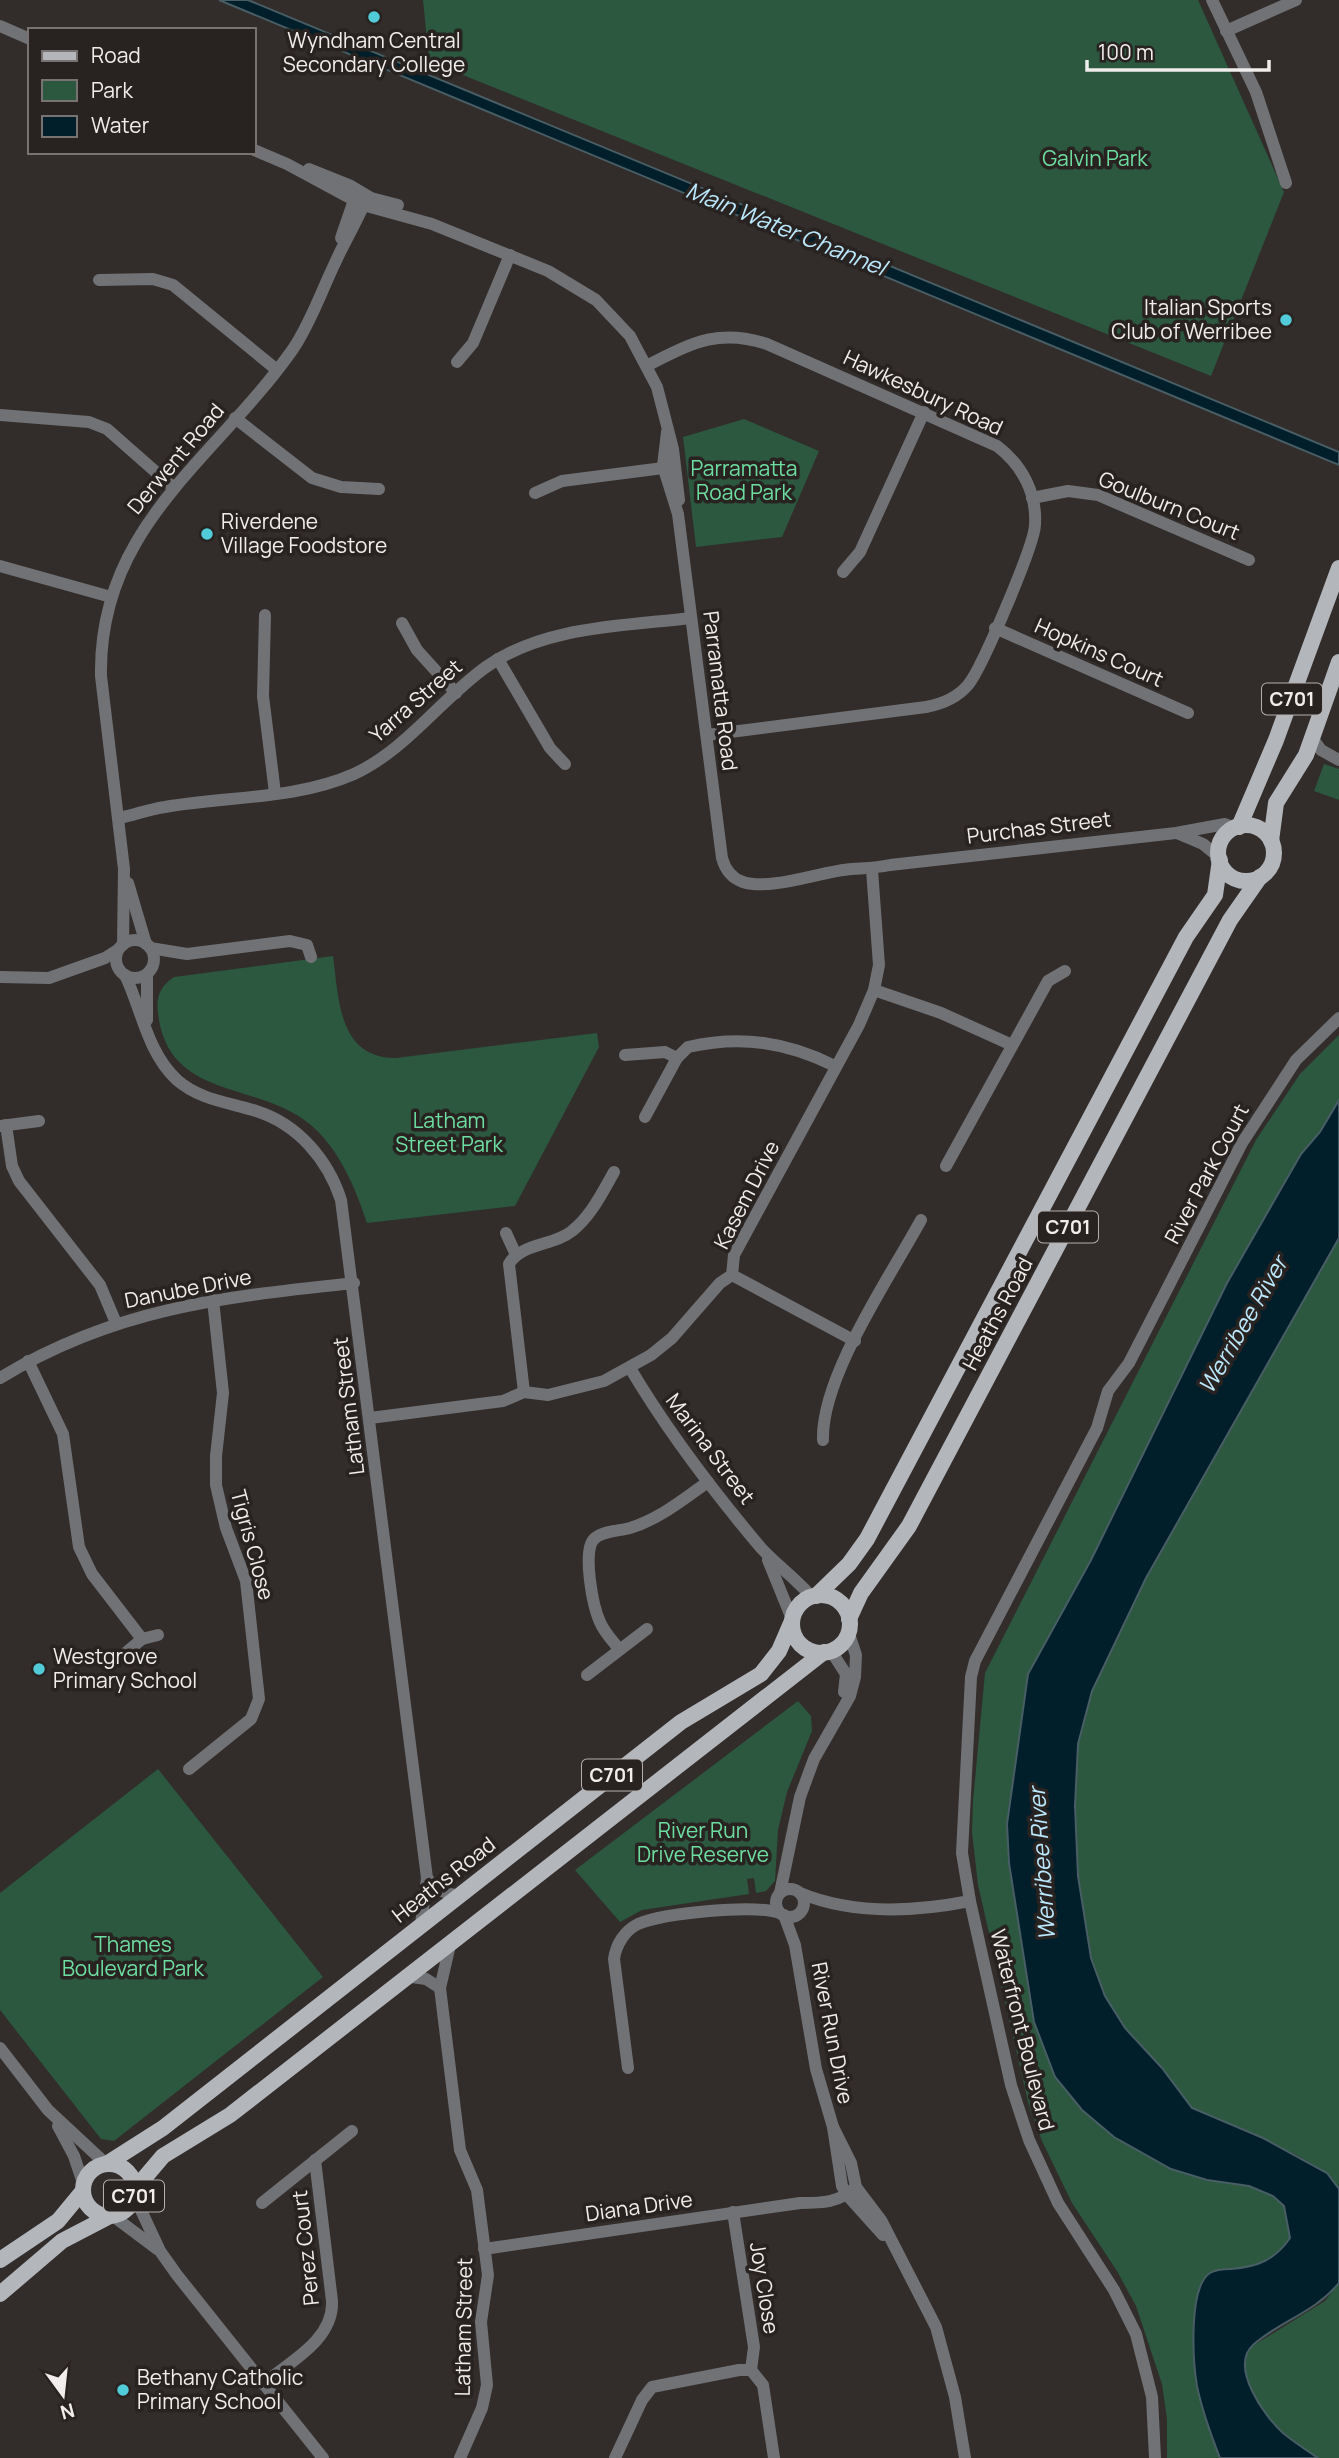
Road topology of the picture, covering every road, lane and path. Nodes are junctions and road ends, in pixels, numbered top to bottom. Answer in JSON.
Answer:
{"nodes":[{"id":1,"x":1212,"y":0,"type":"edge"},
{"id":2,"x":1296,"y":0,"type":"edge"},
{"id":3,"x":0,"y":26,"type":"edge"},
{"id":4,"x":1226,"y":31,"type":"junction"},
{"id":5,"x":28,"y":37,"type":"edge"},
{"id":6,"x":256,"y":151,"type":"edge"},
{"id":7,"x":1286,"y":183,"type":"dead end"},
{"id":8,"x":360,"y":200,"type":"junction"},
{"id":9,"x":510,"y":256,"type":"junction"},
{"id":10,"x":99,"y":280,"type":"dead end"},
{"id":11,"x":457,"y":362,"type":"dead end"},
{"id":12,"x":648,"y":365,"type":"junction"},
{"id":13,"x":277,"y":370,"type":"junction"},
{"id":14,"x":924,"y":412,"type":"junction"},
{"id":15,"x":0,"y":415,"type":"edge"},
{"id":16,"x":235,"y":418,"type":"junction"},
{"id":17,"x":668,"y":467,"type":"junction"},
{"id":18,"x":174,"y":488,"type":"junction"},
{"id":19,"x":379,"y":489,"type":"dead end"},
{"id":20,"x":535,"y":493,"type":"dead end"},
{"id":21,"x":1032,"y":498,"type":"junction"},
{"id":22,"x":1249,"y":560,"type":"dead end"},
{"id":23,"x":0,"y":566,"type":"edge"},
{"id":24,"x":1339,"y":568,"type":"edge"},
{"id":25,"x":843,"y":572,"type":"dead end"},
{"id":26,"x":111,"y":597,"type":"junction"},
{"id":27,"x":265,"y":615,"type":"dead end"},
{"id":28,"x":691,"y":618,"type":"junction"},
{"id":29,"x":402,"y":623,"type":"dead end"},
{"id":30,"x":995,"y":628,"type":"junction"},
{"id":31,"x":498,"y":659,"type":"junction"},
{"id":32,"x":1339,"y":662,"type":"edge"},
{"id":33,"x":456,"y":693,"type":"junction"},
{"id":34,"x":1188,"y":713,"type":"dead end"},
{"id":35,"x":706,"y":735,"type":"junction"},
{"id":36,"x":1313,"y":739,"type":"junction"},
{"id":37,"x":1339,"y":760,"type":"edge"},
{"id":38,"x":565,"y":764,"type":"dead end"},
{"id":39,"x":275,"y":793,"type":"junction"},
{"id":40,"x":118,"y":813,"type":"junction"},
{"id":41,"x":1237,"y":827,"type":"junction"},
{"id":42,"x":1177,"y":833,"type":"junction"},
{"id":43,"x":1271,"y":841,"type":"junction"},
{"id":44,"x":1219,"y":859,"type":"junction"},
{"id":45,"x":124,"y":869,"type":"junction"},
{"id":46,"x":872,"y":875,"type":"junction"},
{"id":47,"x":1260,"y":877,"type":"junction"},
{"id":48,"x":148,"y":946,"type":"junction"},
{"id":49,"x":121,"y":947,"type":"junction"},
{"id":50,"x":187,"y":954,"type":"junction"},
{"id":51,"x":312,"y":957,"type":"dead end"},
{"id":52,"x":92,"y":963,"type":"junction"},
{"id":53,"x":1065,"y":971,"type":"dead end"},
{"id":54,"x":149,"y":972,"type":"junction"},
{"id":55,"x":123,"y":973,"type":"junction"},
{"id":56,"x":0,"y":977,"type":"edge"},
{"id":57,"x":874,"y":989,"type":"junction"},
{"id":58,"x":1339,"y":1018,"type":"edge"},
{"id":59,"x":147,"y":1031,"type":"junction"},
{"id":60,"x":1012,"y":1045,"type":"junction"},
{"id":61,"x":625,"y":1055,"type":"dead end"},
{"id":62,"x":677,"y":1058,"type":"junction"},
{"id":63,"x":835,"y":1066,"type":"junction"},
{"id":64,"x":645,"y":1117,"type":"dead end"},
{"id":65,"x":39,"y":1121,"type":"dead end"},
{"id":66,"x":3,"y":1126,"type":"edge"},
{"id":67,"x":946,"y":1166,"type":"dead end"},
{"id":68,"x":614,"y":1172,"type":"dead end"},
{"id":69,"x":921,"y":1220,"type":"dead end"},
{"id":70,"x":506,"y":1233,"type":"dead end"},
{"id":71,"x":516,"y":1255,"type":"junction"},
{"id":72,"x":732,"y":1275,"type":"junction"},
{"id":73,"x":354,"y":1283,"type":"junction"},
{"id":74,"x":213,"y":1300,"type":"junction"},
{"id":75,"x":116,"y":1323,"type":"junction"},
{"id":76,"x":855,"y":1341,"type":"junction"},
{"id":77,"x":28,"y":1361,"type":"junction"},
{"id":78,"x":630,"y":1368,"type":"junction"},
{"id":79,"x":0,"y":1378,"type":"edge"},
{"id":80,"x":524,"y":1392,"type":"junction"},
{"id":81,"x":370,"y":1418,"type":"junction"},
{"id":82,"x":823,"y":1440,"type":"dead end"},
{"id":83,"x":708,"y":1482,"type":"junction"},
{"id":84,"x":763,"y":1550,"type":"junction"},
{"id":85,"x":814,"y":1596,"type":"junction"},
{"id":86,"x":792,"y":1620,"type":"junction"},
{"id":87,"x":849,"y":1625,"type":"junction"},
{"id":88,"x":647,"y":1629,"type":"dead end"},
{"id":89,"x":158,"y":1635,"type":"dead end"},
{"id":90,"x":142,"y":1639,"type":"junction"},
{"id":91,"x":618,"y":1649,"type":"junction"},
{"id":92,"x":827,"y":1651,"type":"junction"},
{"id":93,"x":122,"y":1655,"type":"dead end"},
{"id":94,"x":973,"y":1667,"type":"joint"},
{"id":95,"x":587,"y":1675,"type":"dead end"},
{"id":96,"x":834,"y":1723,"type":"junction"},
{"id":97,"x":189,"y":1769,"type":"dead end"},
{"id":98,"x":789,"y":1858,"type":"junction"},
{"id":99,"x":427,"y":1878,"type":"junction"},
{"id":100,"x":798,"y":1891,"type":"junction"},
{"id":101,"x":778,"y":1895,"type":"junction"},
{"id":102,"x":457,"y":1896,"type":"junction"},
{"id":103,"x":826,"y":1901,"type":"junction"},
{"id":104,"x":970,"y":1901,"type":"junction"},
{"id":105,"x":751,"y":1908,"type":"junction"},
{"id":106,"x":801,"y":1910,"type":"junction"},
{"id":107,"x":782,"y":1914,"type":"junction"},
{"id":108,"x":421,"y":1924,"type":"junction"},
{"id":109,"x":451,"y":1941,"type":"junction"},
{"id":110,"x":795,"y":1945,"type":"junction"},
{"id":111,"x":405,"y":1976,"type":"junction"},
{"id":112,"x":440,"y":1988,"type":"junction"},
{"id":113,"x":0,"y":2048,"type":"edge"},
{"id":114,"x":628,"y":2068,"type":"dead end"},
{"id":115,"x":48,"y":2110,"type":"junction"},
{"id":116,"x":352,"y":2131,"type":"dead end"},
{"id":117,"x":315,"y":2160,"type":"junction"},
{"id":118,"x":107,"y":2163,"type":"junction"},
{"id":119,"x":83,"y":2188,"type":"junction"},
{"id":120,"x":849,"y":2191,"type":"junction"},
{"id":121,"x":135,"y":2192,"type":"junction"},
{"id":122,"x":262,"y":2203,"type":"dead end"},
{"id":123,"x":733,"y":2212,"type":"junction"},
{"id":124,"x":112,"y":2216,"type":"junction"},
{"id":125,"x":484,"y":2249,"type":"junction"},
{"id":126,"x":160,"y":2251,"type":"junction"},
{"id":127,"x":0,"y":2260,"type":"edge"},
{"id":128,"x":0,"y":2294,"type":"edge"},
{"id":129,"x":751,"y":2371,"type":"junction"},
{"id":130,"x":262,"y":2384,"type":"junction"},
{"id":131,"x":323,"y":2458,"type":"edge"},
{"id":132,"x":460,"y":2458,"type":"edge"},
{"id":133,"x":615,"y":2458,"type":"edge"},
{"id":134,"x":774,"y":2458,"type":"edge"},
{"id":135,"x":965,"y":2458,"type":"edge"},
{"id":136,"x":1155,"y":2458,"type":"edge"}],
"edges":[{"from":1,"to":4,"type":"street"},
{"from":2,"to":4,"type":"street"},
{"from":3,"to":5,"type":"street"},
{"from":4,"to":7,"type":"street"},
{"from":6,"to":8,"type":"street","name":"Parramatta Road"},
{"from":8,"to":9,"type":"street","name":"Parramatta Road"},
{"from":8,"to":13,"type":"street","name":"Derwent Road"},
{"from":9,"to":11,"type":"street"},
{"from":9,"to":12,"type":"street","name":"Parramatta Road"},
{"from":10,"to":13,"type":"street"},
{"from":12,"to":14,"type":"street","name":"Hawkesbury Road"},
{"from":12,"to":17,"type":"street","name":"Parramatta Road"},
{"from":13,"to":16,"type":"street","name":"Derwent Road"},
{"from":14,"to":21,"type":"street","name":"Hawkesbury Road"},
{"from":14,"to":25,"type":"street"},
{"from":15,"to":18,"type":"street"},
{"from":16,"to":18,"type":"street","name":"Derwent Road"},
{"from":16,"to":19,"type":"street"},
{"from":17,"to":20,"type":"street"},
{"from":17,"to":28,"type":"street","name":"Parramatta Road"},
{"from":18,"to":26,"type":"street","name":"Derwent Road"},
{"from":21,"to":22,"type":"street","name":"Goulburn Court"},
{"from":21,"to":30,"type":"street","name":"Hawkesbury Road"},
{"from":23,"to":26,"type":"street"},
{"from":24,"to":41,"type":"main road","number":"C701"},
{"from":26,"to":40,"type":"street","name":"Derwent Road"},
{"from":27,"to":39,"type":"street"},
{"from":28,"to":31,"type":"street","name":"Yarra Street"},
{"from":28,"to":35,"type":"street","name":"Parramatta Road"},
{"from":29,"to":33,"type":"street"},
{"from":30,"to":34,"type":"street","name":"Hopkins Court"},
{"from":30,"to":35,"type":"street","name":"Hawkesbury Road"},
{"from":31,"to":33,"type":"street","name":"Yarra Street"},
{"from":31,"to":38,"type":"street"},
{"from":32,"to":36,"type":"main road","number":"C701"},
{"from":33,"to":39,"type":"street","name":"Yarra Street"},
{"from":35,"to":46,"type":"street","name":"Parramatta Road"},
{"from":36,"to":37,"type":"street"},
{"from":36,"to":43,"type":"main road","number":"C701"},
{"from":39,"to":40,"type":"street","name":"Yarra Street"},
{"from":40,"to":45,"type":"street","name":"Derwent Road"},
{"from":41,"to":42,"type":"street","name":"Purchas Street"},
{"from":41,"to":43,"type":"main road"},
{"from":41,"to":44,"type":"main road","number":"C701"},
{"from":42,"to":44,"type":"street","name":"Purchas Street"},
{"from":42,"to":46,"type":"street","name":"Purchas Street"},
{"from":43,"to":47,"type":"main road","number":"C701"},
{"from":44,"to":47,"type":"main road"},
{"from":44,"to":85,"type":"main road","name":"Heaths Road","number":"C701"},
{"from":45,"to":48,"type":"street","name":"Derwent Road"},
{"from":45,"to":49,"type":"street","name":"Derwent Road"},
{"from":46,"to":57,"type":"street","name":"Kasem Drive"},
{"from":47,"to":87,"type":"main road","name":"Heaths Road","number":"C701"},
{"from":48,"to":49,"type":"street"},
{"from":48,"to":50,"type":"street"},
{"from":48,"to":54,"type":"street"},
{"from":49,"to":52,"type":"street"},
{"from":49,"to":55,"type":"street"},
{"from":50,"to":51,"type":"street"},
{"from":50,"to":54,"type":"street"},
{"from":52,"to":55,"type":"street"},
{"from":52,"to":56,"type":"street"},
{"from":53,"to":60,"type":"street"},
{"from":54,"to":55,"type":"street"},
{"from":54,"to":59,"type":"street","name":"Latham Street"},
{"from":55,"to":59,"type":"street","name":"Latham Street"},
{"from":57,"to":60,"type":"street"},
{"from":57,"to":63,"type":"street","name":"Kasem Drive"},
{"from":58,"to":94,"type":"street","name":"River Park Court"},
{"from":59,"to":73,"type":"street","name":"Latham Street"},
{"from":60,"to":67,"type":"street"},
{"from":61,"to":62,"type":"street"},
{"from":62,"to":63,"type":"street"},
{"from":62,"to":64,"type":"street"},
{"from":63,"to":72,"type":"street","name":"Kasem Drive"},
{"from":65,"to":66,"type":"street"},
{"from":66,"to":75,"type":"street"},
{"from":68,"to":71,"type":"street"},
{"from":69,"to":76,"type":"street"},
{"from":70,"to":71,"type":"street"},
{"from":71,"to":80,"type":"street"},
{"from":72,"to":76,"type":"street"},
{"from":72,"to":78,"type":"street","name":"Kasem Drive"},
{"from":73,"to":74,"type":"street","name":"Danube Drive"},
{"from":73,"to":81,"type":"street","name":"Latham Street"},
{"from":74,"to":75,"type":"street","name":"Danube Drive"},
{"from":74,"to":97,"type":"street","name":"Tigris Close"},
{"from":75,"to":77,"type":"street","name":"Danube Drive"},
{"from":76,"to":82,"type":"street"},
{"from":77,"to":79,"type":"street","name":"Danube Drive"},
{"from":77,"to":90,"type":"street"},
{"from":78,"to":80,"type":"street","name":"Kasem Drive"},
{"from":78,"to":83,"type":"street","name":"Marina Street"},
{"from":80,"to":81,"type":"street","name":"Kasem Drive"},
{"from":81,"to":99,"type":"street","name":"Latham Street"},
{"from":83,"to":84,"type":"street","name":"Marina Street"},
{"from":83,"to":91,"type":"street"},
{"from":84,"to":85,"type":"street","name":"Marina Street"},
{"from":84,"to":86,"type":"street","name":"Marina Street"},
{"from":85,"to":86,"type":"main road","number":"C701"},
{"from":85,"to":87,"type":"main road"},
{"from":86,"to":92,"type":"main road"},
{"from":86,"to":102,"type":"main road","name":"Heaths Road","number":"C701"},
{"from":87,"to":92,"type":"main road","number":"C701"},
{"from":87,"to":96,"type":"street"},
{"from":88,"to":91,"type":"street"},
{"from":89,"to":90,"type":"street"},
{"from":90,"to":93,"type":"street"},
{"from":91,"to":95,"type":"street"},
{"from":92,"to":96,"type":"street"},
{"from":92,"to":109,"type":"main road","number":"C701"},
{"from":94,"to":104,"type":"street","name":"Waterfront Boulevard"},
{"from":96,"to":98,"type":"street"},
{"from":98,"to":100,"type":"street"},
{"from":98,"to":101,"type":"street"},
{"from":99,"to":102,"type":"street"},
{"from":99,"to":108,"type":"street","name":"Latham Street"},
{"from":100,"to":101,"type":"street"},
{"from":100,"to":103,"type":"street"},
{"from":100,"to":106,"type":"street"},
{"from":101,"to":105,"type":"street"},
{"from":101,"to":107,"type":"street"},
{"from":102,"to":108,"type":"main road","name":"Heaths Road","number":"C701"},
{"from":103,"to":104,"type":"street"},
{"from":103,"to":106,"type":"street"},
{"from":104,"to":136,"type":"street","name":"Waterfront Boulevard"},
{"from":105,"to":107,"type":"street"},
{"from":105,"to":114,"type":"street"},
{"from":106,"to":107,"type":"street"},
{"from":106,"to":110,"type":"street","name":"River Run Drive"},
{"from":107,"to":110,"type":"street","name":"River Run Drive"},
{"from":108,"to":118,"type":"main road","name":"Heaths Road","number":"C701"},
{"from":109,"to":111,"type":"main road","number":"C701"},
{"from":109,"to":112,"type":"street","name":"Latham Street"},
{"from":110,"to":120,"type":"street","name":"River Run Drive"},
{"from":111,"to":112,"type":"street"},
{"from":111,"to":121,"type":"main road","number":"C701"},
{"from":112,"to":125,"type":"street","name":"Latham Street"},
{"from":113,"to":115,"type":"street"},
{"from":115,"to":118,"type":"street"},
{"from":115,"to":119,"type":"street"},
{"from":116,"to":117,"type":"street","name":"Perez Court"},
{"from":117,"to":122,"type":"street","name":"Perez Court"},
{"from":117,"to":130,"type":"street","name":"Perez Court"},
{"from":118,"to":119,"type":"main road","number":"C701"},
{"from":118,"to":121,"type":"main road","number":"C701"},
{"from":119,"to":124,"type":"main road","number":"C701"},
{"from":119,"to":127,"type":"main road","number":"C701"},
{"from":120,"to":123,"type":"street","name":"Diana Drive"},
{"from":120,"to":135,"type":"street","name":"River Run Drive"},
{"from":121,"to":124,"type":"main road","number":"C701"},
{"from":121,"to":126,"type":"street"},
{"from":123,"to":125,"type":"street","name":"Diana Drive"},
{"from":123,"to":129,"type":"street","name":"Joy Close"},
{"from":124,"to":126,"type":"street"},
{"from":124,"to":128,"type":"main road","number":"C701"},
{"from":125,"to":132,"type":"street","name":"Latham Street"},
{"from":126,"to":130,"type":"street"},
{"from":129,"to":133,"type":"street"},
{"from":129,"to":134,"type":"street"},
{"from":130,"to":131,"type":"street"}]}
